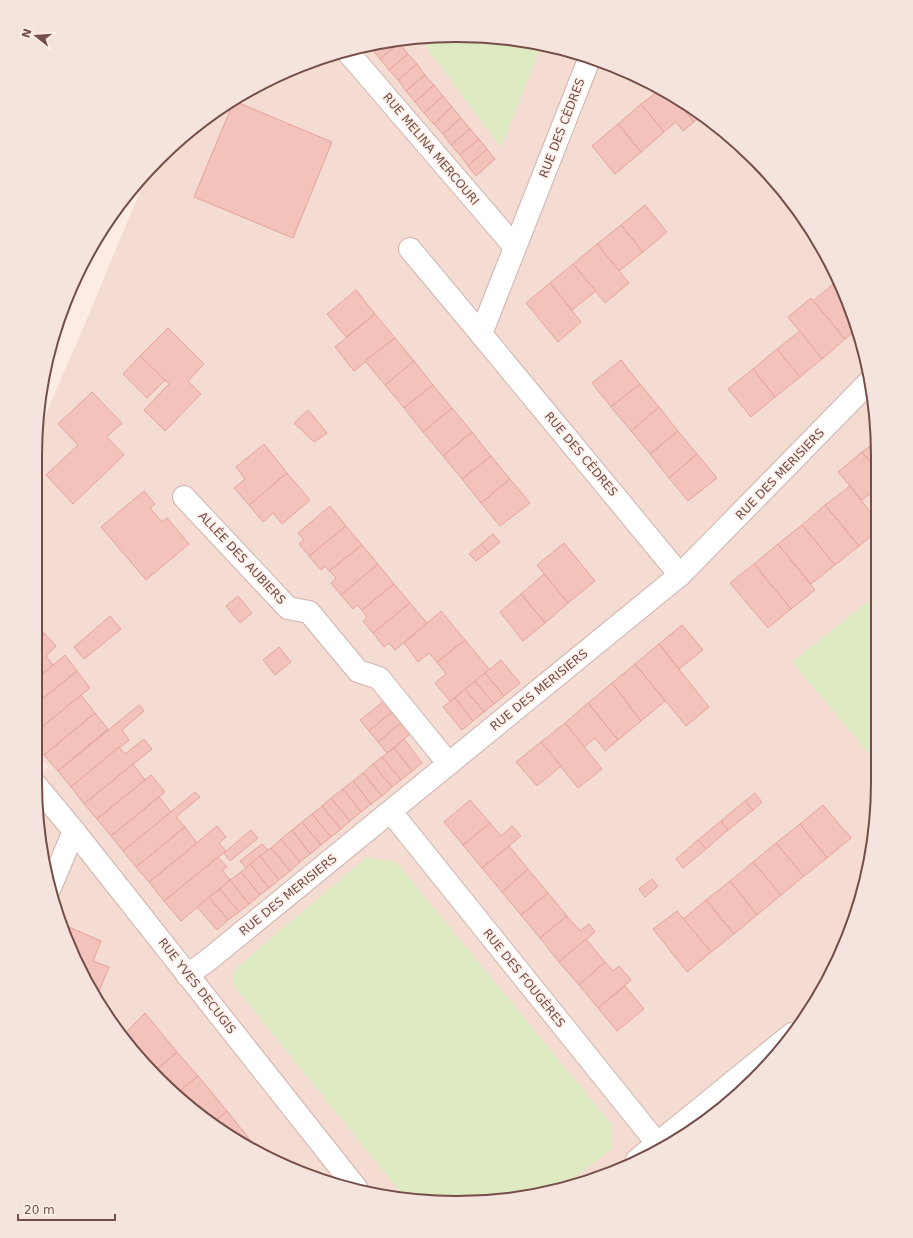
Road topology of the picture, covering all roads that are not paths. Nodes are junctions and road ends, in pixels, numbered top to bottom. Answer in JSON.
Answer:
{"nodes":[{"id":1,"x":351,"y":56,"type":"edge"},
{"id":2,"x":588,"y":63,"type":"edge"},
{"id":3,"x":515,"y":247,"type":"junction"},
{"id":4,"x":410,"y":249,"type":"dead end"},
{"id":5,"x":481,"y":334,"type":"junction"},
{"id":6,"x":865,"y":386,"type":"edge"},
{"id":7,"x":184,"y":497,"type":"dead end"},
{"id":8,"x":680,"y":575,"type":"junction"},
{"id":9,"x":449,"y":764,"type":"junction"},
{"id":10,"x":42,"y":793,"type":"edge"},
{"id":11,"x":391,"y":812,"type":"junction"},
{"id":12,"x":74,"y":831,"type":"junction"},
{"id":13,"x":54,"y":879,"type":"edge"},
{"id":14,"x":187,"y":974,"type":"junction"},
{"id":15,"x":772,"y":1050,"type":"edge"},
{"id":16,"x":657,"y":1143,"type":"junction"},
{"id":17,"x":654,"y":1145,"type":"edge"},
{"id":18,"x":352,"y":1183,"type":"edge"}],
"edges":[{"from":1,"to":3,"type":"street","name":"RUE MELINA MERCOURI"},
{"from":2,"to":3,"type":"street","name":"RUE DES CÈDRES"},
{"from":3,"to":5,"type":"street","name":"RUE DES CÈDRES"},
{"from":4,"to":5,"type":"street","name":"RUE DES CÈDRES"},
{"from":5,"to":8,"type":"street","name":"RUE DES CÈDRES"},
{"from":6,"to":8,"type":"street","name":"RUE DES MERISIERS"},
{"from":7,"to":9,"type":"street","name":"ALLÉE DES AUBIERS"},
{"from":8,"to":9,"type":"street","name":"RUE DES MERISIERS"},
{"from":9,"to":11,"type":"street","name":"RUE DES MERISIERS"},
{"from":10,"to":12,"type":"street","name":"RUE YVES DECUGIS"},
{"from":11,"to":14,"type":"street","name":"RUE DES MERISIERS"},
{"from":11,"to":16,"type":"street","name":"RUE DES FOUGÈRES"},
{"from":12,"to":13,"type":"street"},
{"from":12,"to":14,"type":"street","name":"RUE YVES DECUGIS"},
{"from":14,"to":18,"type":"street","name":"RUE YVES DECUGIS"},
{"from":15,"to":16,"type":"street"},
{"from":16,"to":17,"type":"street"}]}
